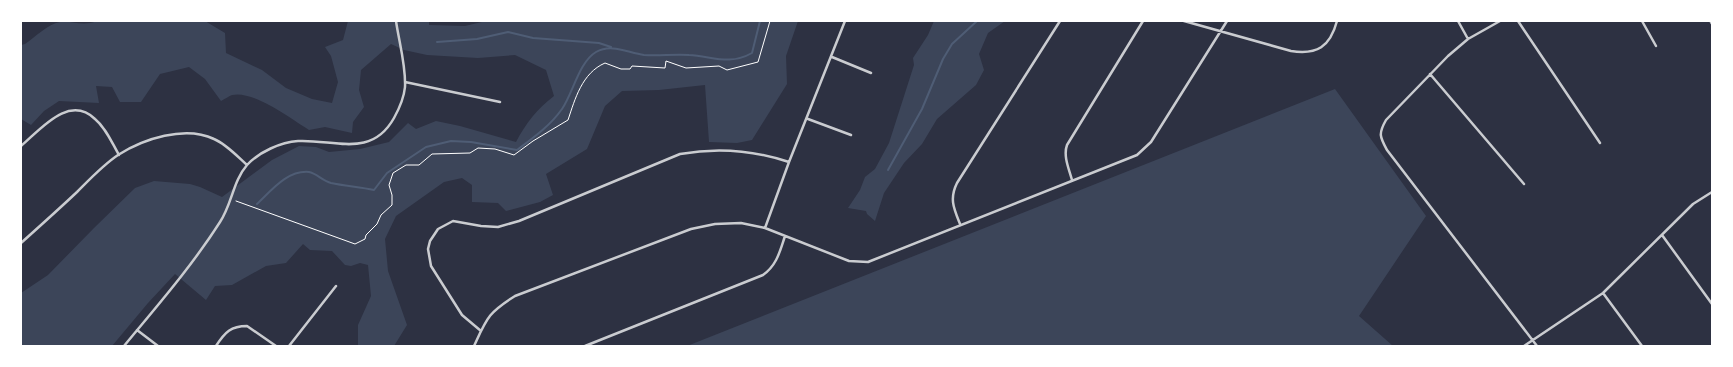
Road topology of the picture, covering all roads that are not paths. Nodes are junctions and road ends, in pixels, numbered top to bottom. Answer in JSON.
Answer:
{"nodes":[{"id":1,"x":396,"y":21,"type":"edge"},
{"id":2,"x":846,"y":21,"type":"edge"},
{"id":3,"x":1060,"y":21,"type":"edge"},
{"id":4,"x":1143,"y":21,"type":"edge"},
{"id":5,"x":1184,"y":21,"type":"edge"},
{"id":6,"x":1227,"y":21,"type":"edge"},
{"id":7,"x":1336,"y":21,"type":"edge"},
{"id":8,"x":1458,"y":21,"type":"edge"},
{"id":9,"x":1500,"y":21,"type":"edge"},
{"id":10,"x":1518,"y":21,"type":"edge"},
{"id":11,"x":1642,"y":21,"type":"edge"},
{"id":12,"x":1220,"y":31,"type":"junction"},
{"id":13,"x":1468,"y":39,"type":"junction"},
{"id":14,"x":1656,"y":46,"type":"dead end"},
{"id":15,"x":832,"y":57,"type":"junction"},
{"id":16,"x":871,"y":73,"type":"dead end"},
{"id":17,"x":1430,"y":74,"type":"junction"},
{"id":18,"x":405,"y":82,"type":"junction"},
{"id":19,"x":500,"y":102,"type":"dead end"},
{"id":20,"x":808,"y":119,"type":"junction"},
{"id":21,"x":851,"y":135,"type":"dead end"},
{"id":22,"x":1600,"y":143,"type":"dead end"},
{"id":23,"x":21,"y":146,"type":"edge"},
{"id":24,"x":119,"y":155,"type":"junction"},
{"id":25,"x":789,"y":162,"type":"junction"},
{"id":26,"x":247,"y":165,"type":"junction"},
{"id":27,"x":1072,"y":180,"type":"junction"},
{"id":28,"x":1524,"y":184,"type":"dead end"},
{"id":29,"x":1712,"y":192,"type":"edge"},
{"id":30,"x":960,"y":224,"type":"junction"},
{"id":31,"x":765,"y":228,"type":"junction"},
{"id":32,"x":785,"y":236,"type":"junction"},
{"id":33,"x":1662,"y":236,"type":"junction"},
{"id":34,"x":21,"y":243,"type":"edge"},
{"id":35,"x":336,"y":286,"type":"dead end"},
{"id":36,"x":1603,"y":294,"type":"junction"},
{"id":37,"x":1712,"y":304,"type":"edge"},
{"id":38,"x":137,"y":330,"type":"junction"},
{"id":39,"x":481,"y":330,"type":"junction"},
{"id":40,"x":1533,"y":340,"type":"junction"},
{"id":41,"x":124,"y":346,"type":"edge"},
{"id":42,"x":158,"y":346,"type":"edge"},
{"id":43,"x":216,"y":346,"type":"edge"},
{"id":44,"x":276,"y":346,"type":"edge"},
{"id":45,"x":289,"y":346,"type":"edge"},
{"id":46,"x":474,"y":346,"type":"edge"},
{"id":47,"x":585,"y":346,"type":"edge"},
{"id":48,"x":1524,"y":346,"type":"edge"},
{"id":49,"x":1537,"y":346,"type":"edge"},
{"id":50,"x":1642,"y":346,"type":"edge"}],
"edges":[{"from":1,"to":18,"type":"street"},
{"from":2,"to":15,"type":"street"},
{"from":3,"to":30,"type":"street"},
{"from":4,"to":27,"type":"street"},
{"from":5,"to":12,"type":"street"},
{"from":6,"to":12,"type":"street"},
{"from":7,"to":12,"type":"street"},
{"from":8,"to":13,"type":"street"},
{"from":9,"to":13,"type":"street"},
{"from":10,"to":22,"type":"street"},
{"from":11,"to":14,"type":"street"},
{"from":12,"to":27,"type":"street"},
{"from":13,"to":17,"type":"street"},
{"from":15,"to":16,"type":"street"},
{"from":15,"to":20,"type":"street"},
{"from":17,"to":28,"type":"street"},
{"from":17,"to":40,"type":"street"},
{"from":18,"to":19,"type":"street"},
{"from":18,"to":26,"type":"street"},
{"from":20,"to":21,"type":"street"},
{"from":20,"to":25,"type":"street"},
{"from":23,"to":24,"type":"street"},
{"from":24,"to":26,"type":"street"},
{"from":24,"to":34,"type":"street"},
{"from":25,"to":31,"type":"street"},
{"from":25,"to":39,"type":"street"},
{"from":26,"to":38,"type":"street"},
{"from":27,"to":30,"type":"street"},
{"from":29,"to":33,"type":"street"},
{"from":30,"to":32,"type":"street"},
{"from":31,"to":32,"type":"street"},
{"from":31,"to":39,"type":"street"},
{"from":32,"to":47,"type":"street"},
{"from":33,"to":36,"type":"street"},
{"from":33,"to":37,"type":"street"},
{"from":35,"to":45,"type":"street"},
{"from":36,"to":40,"type":"street"},
{"from":36,"to":50,"type":"street"},
{"from":38,"to":41,"type":"street"},
{"from":38,"to":42,"type":"street"},
{"from":39,"to":46,"type":"street"},
{"from":40,"to":48,"type":"street"},
{"from":40,"to":49,"type":"street"},
{"from":43,"to":44,"type":"street"}]}
